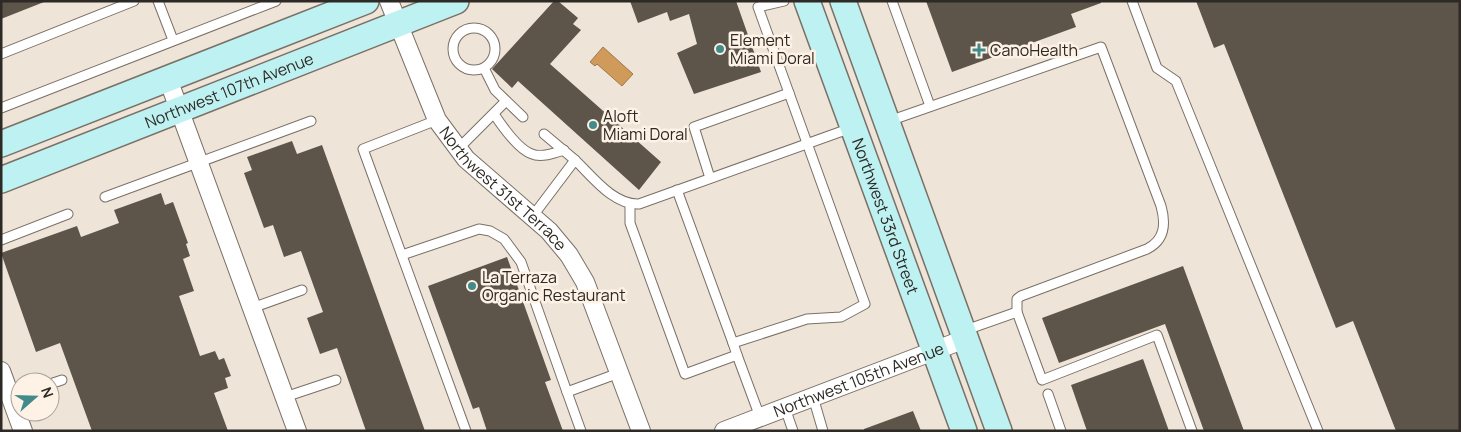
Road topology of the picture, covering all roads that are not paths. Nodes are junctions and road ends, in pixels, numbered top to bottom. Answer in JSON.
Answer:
{"nodes":[{"id":1,"x":134,"y":1,"type":"edge"},
{"id":2,"x":158,"y":1,"type":"edge"},
{"id":3,"x":276,"y":1,"type":"edge"},
{"id":4,"x":366,"y":1,"type":"edge"},
{"id":5,"x":456,"y":1,"type":"edge"},
{"id":6,"x":784,"y":1,"type":"edge"},
{"id":7,"x":808,"y":1,"type":"edge"},
{"id":8,"x":843,"y":1,"type":"edge"},
{"id":9,"x":892,"y":1,"type":"edge"},
{"id":10,"x":1132,"y":1,"type":"edge"},
{"id":11,"x":394,"y":12,"type":"edge"},
{"id":12,"x":173,"y":40,"type":"junction"},
{"id":13,"x":1,"y":54,"type":"edge"},
{"id":14,"x":484,"y":68,"type":"junction"},
{"id":15,"x":168,"y":79,"type":"junction"},
{"id":16,"x":789,"y":92,"type":"junction"},
{"id":17,"x":506,"y":101,"type":"junction"},
{"id":18,"x":930,"y":106,"type":"junction"},
{"id":19,"x":1,"y":108,"type":"edge"},
{"id":20,"x":180,"y":110,"type":"junction"},
{"id":21,"x":494,"y":114,"type":"junction"},
{"id":22,"x":523,"y":116,"type":"dead end"},
{"id":23,"x":437,"y":120,"type":"junction"},
{"id":24,"x":311,"y":121,"type":"dead end"},
{"id":25,"x":887,"y":122,"type":"junction"},
{"id":26,"x":854,"y":127,"type":"junction"},
{"id":27,"x":544,"y":134,"type":"dead end"},
{"id":28,"x":1,"y":144,"type":"edge"},
{"id":29,"x":807,"y":144,"type":"junction"},
{"id":30,"x":457,"y":150,"type":"junction"},
{"id":31,"x":564,"y":150,"type":"junction"},
{"id":32,"x":575,"y":160,"type":"junction"},
{"id":33,"x":199,"y":162,"type":"junction"},
{"id":34,"x":710,"y":178,"type":"junction"},
{"id":35,"x":1,"y":180,"type":"edge"},
{"id":36,"x":677,"y":190,"type":"junction"},
{"id":37,"x":105,"y":197,"type":"dead end"},
{"id":38,"x":630,"y":204,"type":"junction"},
{"id":39,"x":68,"y":214,"type":"dead end"},
{"id":40,"x":532,"y":217,"type":"junction"},
{"id":41,"x":1,"y":240,"type":"edge"},
{"id":42,"x":402,"y":255,"type":"junction"},
{"id":43,"x":302,"y":290,"type":"dead end"},
{"id":44,"x":252,"y":308,"type":"junction"},
{"id":45,"x":1017,"y":312,"type":"junction"},
{"id":46,"x":964,"y":335,"type":"junction"},
{"id":47,"x":733,"y":343,"type":"junction"},
{"id":48,"x":935,"y":351,"type":"junction"},
{"id":49,"x":737,"y":354,"type":"junction"},
{"id":50,"x":1,"y":371,"type":"edge"},
{"id":51,"x":619,"y":373,"type":"junction"},
{"id":52,"x":336,"y":380,"type":"dead end"},
{"id":53,"x":10,"y":387,"type":"edge"},
{"id":54,"x":567,"y":392,"type":"junction"},
{"id":55,"x":1048,"y":394,"type":"dead end"},
{"id":56,"x":285,"y":397,"type":"junction"},
{"id":57,"x":813,"y":397,"type":"junction"},
{"id":58,"x":785,"y":408,"type":"junction"},
{"id":59,"x":760,"y":417,"type":"junction"},
{"id":60,"x":297,"y":431,"type":"edge"},
{"id":61,"x":466,"y":431,"type":"edge"},
{"id":62,"x":581,"y":431,"type":"edge"},
{"id":63,"x":641,"y":431,"type":"edge"},
{"id":64,"x":724,"y":431,"type":"edge"},
{"id":65,"x":793,"y":431,"type":"edge"},
{"id":66,"x":823,"y":431,"type":"edge"},
{"id":67,"x":964,"y":431,"type":"edge"},
{"id":68,"x":999,"y":431,"type":"edge"},
{"id":69,"x":1061,"y":431,"type":"edge"},
{"id":70,"x":1192,"y":431,"type":"edge"},
{"id":71,"x":1318,"y":431,"type":"edge"}],
"edges":[{"from":1,"to":13,"type":"lane"},
{"from":2,"to":12,"type":"lane"},
{"from":3,"to":12,"type":"lane"},
{"from":4,"to":15,"type":"street","name":"Northwest 107th Avenue"},
{"from":5,"to":11,"type":"street","name":"Northwest 107th Avenue"},
{"from":6,"to":16,"type":"lane"},
{"from":7,"to":26,"type":"street","name":"Northwest 33rd Street"},
{"from":8,"to":25,"type":"street","name":"Northwest 33rd Street"},
{"from":9,"to":18,"type":"lane"},
{"from":10,"to":71,"type":"lane"},
{"from":11,"to":20,"type":"street","name":"Northwest 107th Avenue"},
{"from":11,"to":23,"type":"street","name":"Northwest 31st Terrace"},
{"from":12,"to":19,"type":"lane"},
{"from":14,"to":14,"type":"lane"},
{"from":14,"to":17,"type":"lane"},
{"from":15,"to":20,"type":"street"},
{"from":15,"to":28,"type":"street","name":"Northwest 107th Avenue"},
{"from":16,"to":29,"type":"lane"},
{"from":16,"to":34,"type":"lane"},
{"from":17,"to":21,"type":"lane"},
{"from":17,"to":22,"type":"lane"},
{"from":18,"to":25,"type":"lane"},
{"from":18,"to":45,"type":"lane"},
{"from":20,"to":33,"type":"street"},
{"from":20,"to":35,"type":"street","name":"Northwest 107th Avenue"},
{"from":21,"to":30,"type":"lane"},
{"from":21,"to":31,"type":"lane"},
{"from":23,"to":30,"type":"street","name":"Northwest 31st Terrace"},
{"from":23,"to":42,"type":"lane"},
{"from":24,"to":33,"type":"lane"},
{"from":25,"to":46,"type":"street","name":"Northwest 33rd Street"},
{"from":26,"to":29,"type":"lane"},
{"from":26,"to":48,"type":"street","name":"Northwest 33rd Street"},
{"from":27,"to":31,"type":"lane"},
{"from":29,"to":34,"type":"lane"},
{"from":29,"to":47,"type":"lane"},
{"from":30,"to":40,"type":"street","name":"Northwest 31st Terrace"},
{"from":31,"to":32,"type":"lane"},
{"from":32,"to":38,"type":"lane"},
{"from":32,"to":40,"type":"lane"},
{"from":33,"to":37,"type":"lane"},
{"from":33,"to":44,"type":"street"},
{"from":34,"to":36,"type":"lane"},
{"from":36,"to":38,"type":"lane"},
{"from":36,"to":47,"type":"lane"},
{"from":38,"to":49,"type":"lane"},
{"from":39,"to":41,"type":"lane"},
{"from":40,"to":51,"type":"street","name":"Northwest 31st Terrace"},
{"from":42,"to":54,"type":"lane"},
{"from":42,"to":61,"type":"lane"},
{"from":43,"to":44,"type":"lane"},
{"from":44,"to":56,"type":"street"},
{"from":45,"to":46,"type":"lane"},
{"from":45,"to":70,"type":"lane"},
{"from":46,"to":48,"type":"street","name":"Northwest 105th Avenue"},
{"from":46,"to":68,"type":"street","name":"Northwest 33rd Street"},
{"from":47,"to":49,"type":"lane"},
{"from":48,"to":57,"type":"street","name":"Northwest 105th Avenue"},
{"from":48,"to":67,"type":"street","name":"Northwest 33rd Street"},
{"from":49,"to":59,"type":"lane"},
{"from":50,"to":53,"type":"street"},
{"from":51,"to":54,"type":"lane"},
{"from":51,"to":63,"type":"street","name":"Northwest 31st Terrace"},
{"from":52,"to":56,"type":"lane"},
{"from":54,"to":62,"type":"lane"},
{"from":55,"to":69,"type":"lane"},
{"from":56,"to":60,"type":"street"},
{"from":57,"to":58,"type":"street","name":"Northwest 105th Avenue"},
{"from":57,"to":66,"type":"lane"},
{"from":58,"to":59,"type":"street","name":"Northwest 105th Avenue"},
{"from":58,"to":65,"type":"lane"},
{"from":59,"to":64,"type":"street","name":"Northwest 105th Avenue"}]}
